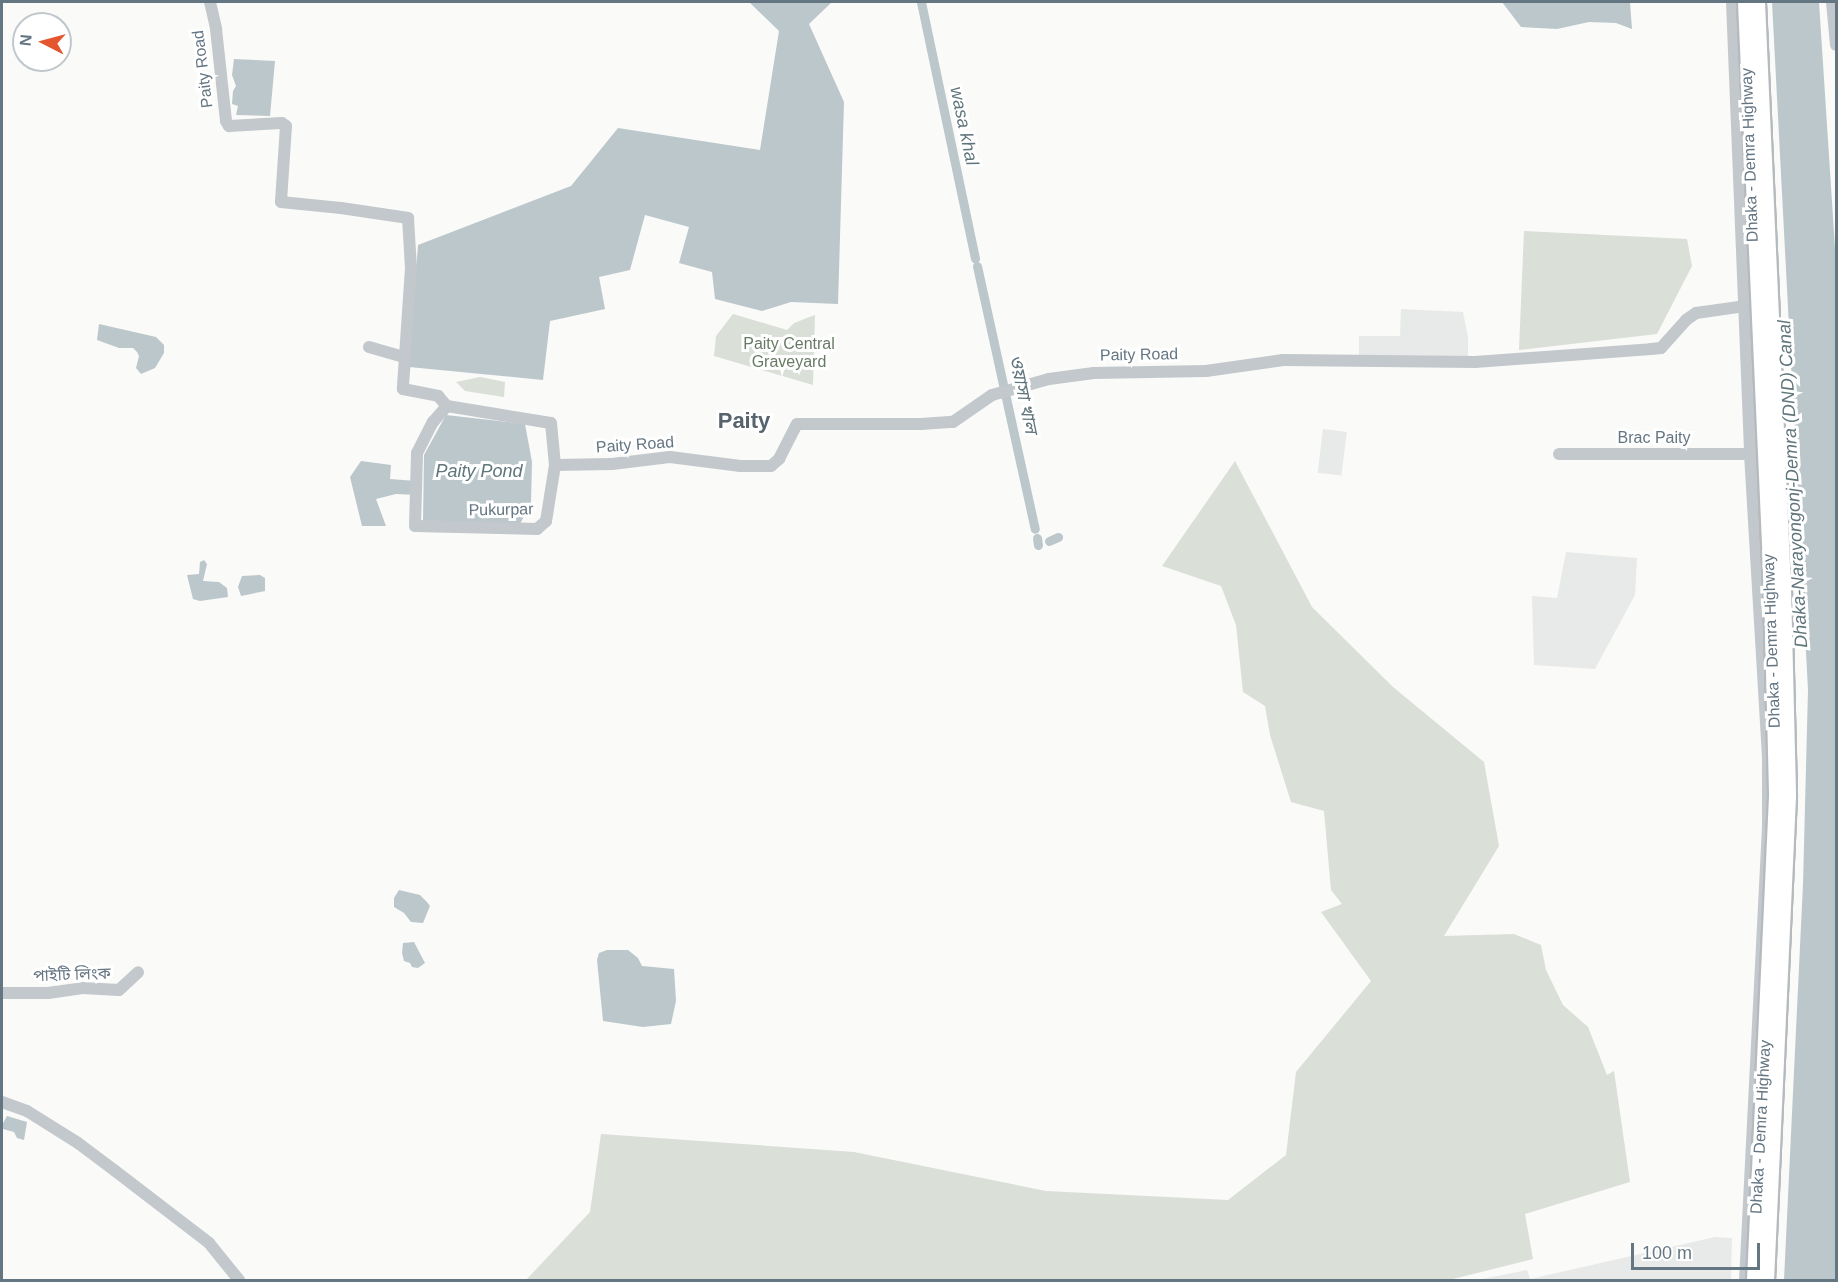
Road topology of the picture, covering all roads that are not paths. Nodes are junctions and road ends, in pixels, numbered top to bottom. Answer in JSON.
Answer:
{"nodes":[{"id":1,"x":210,"y":2,"type":"edge"},
{"id":2,"x":1732,"y":2,"type":"edge"},
{"id":3,"x":1744,"y":2,"type":"edge"},
{"id":4,"x":1757,"y":2,"type":"edge"},
{"id":5,"x":1832,"y":2,"type":"edge"},
{"id":6,"x":1733,"y":37,"type":"junction"},
{"id":7,"x":1770,"y":37,"type":"dead end"},
{"id":8,"x":1834,"y":41,"type":"edge"},
{"id":9,"x":1745,"y":306,"type":"junction"},
{"id":10,"x":369,"y":347,"type":"dead end"},
{"id":11,"x":405,"y":357,"type":"junction"},
{"id":12,"x":447,"y":406,"type":"junction"},
{"id":13,"x":1559,"y":454,"type":"dead end"},
{"id":14,"x":1750,"y":454,"type":"junction"},
{"id":15,"x":555,"y":465,"type":"junction"},
{"id":16,"x":138,"y":972,"type":"dead end"},
{"id":17,"x":2,"y":993,"type":"edge"},
{"id":18,"x":2,"y":1103,"type":"edge"},
{"id":19,"x":239,"y":1281,"type":"edge"},
{"id":20,"x":1745,"y":1281,"type":"edge"},
{"id":21,"x":1754,"y":1281,"type":"edge"},
{"id":22,"x":1766,"y":1281,"type":"edge"}],
"edges":[{"from":1,"to":11,"type":"street","name":"Paity Road"},
{"from":2,"to":6,"type":"street"},
{"from":3,"to":21,"type":"main road","name":"Dhaka - Demra Highway","bridge":true},
{"from":4,"to":22,"type":"main road","name":"Dhaka - Demra Highway","bridge":true},
{"from":5,"to":8,"type":"street"},
{"from":6,"to":7,"type":"street"},
{"from":6,"to":9,"type":"street"},
{"from":9,"to":14,"type":"street"},
{"from":9,"to":15,"type":"street","name":"Paity Road"},
{"from":10,"to":11,"type":"street"},
{"from":11,"to":12,"type":"street"},
{"from":12,"to":15,"type":"street","name":"Pukurpar"},
{"from":12,"to":15,"type":"street","name":"Pukurpar"},
{"from":13,"to":14,"type":"street","name":"Brac Paity"},
{"from":14,"to":20,"type":"street"},
{"from":16,"to":17,"type":"street","name":"পাইটি লিংক"},
{"from":18,"to":19,"type":"street"}]}
